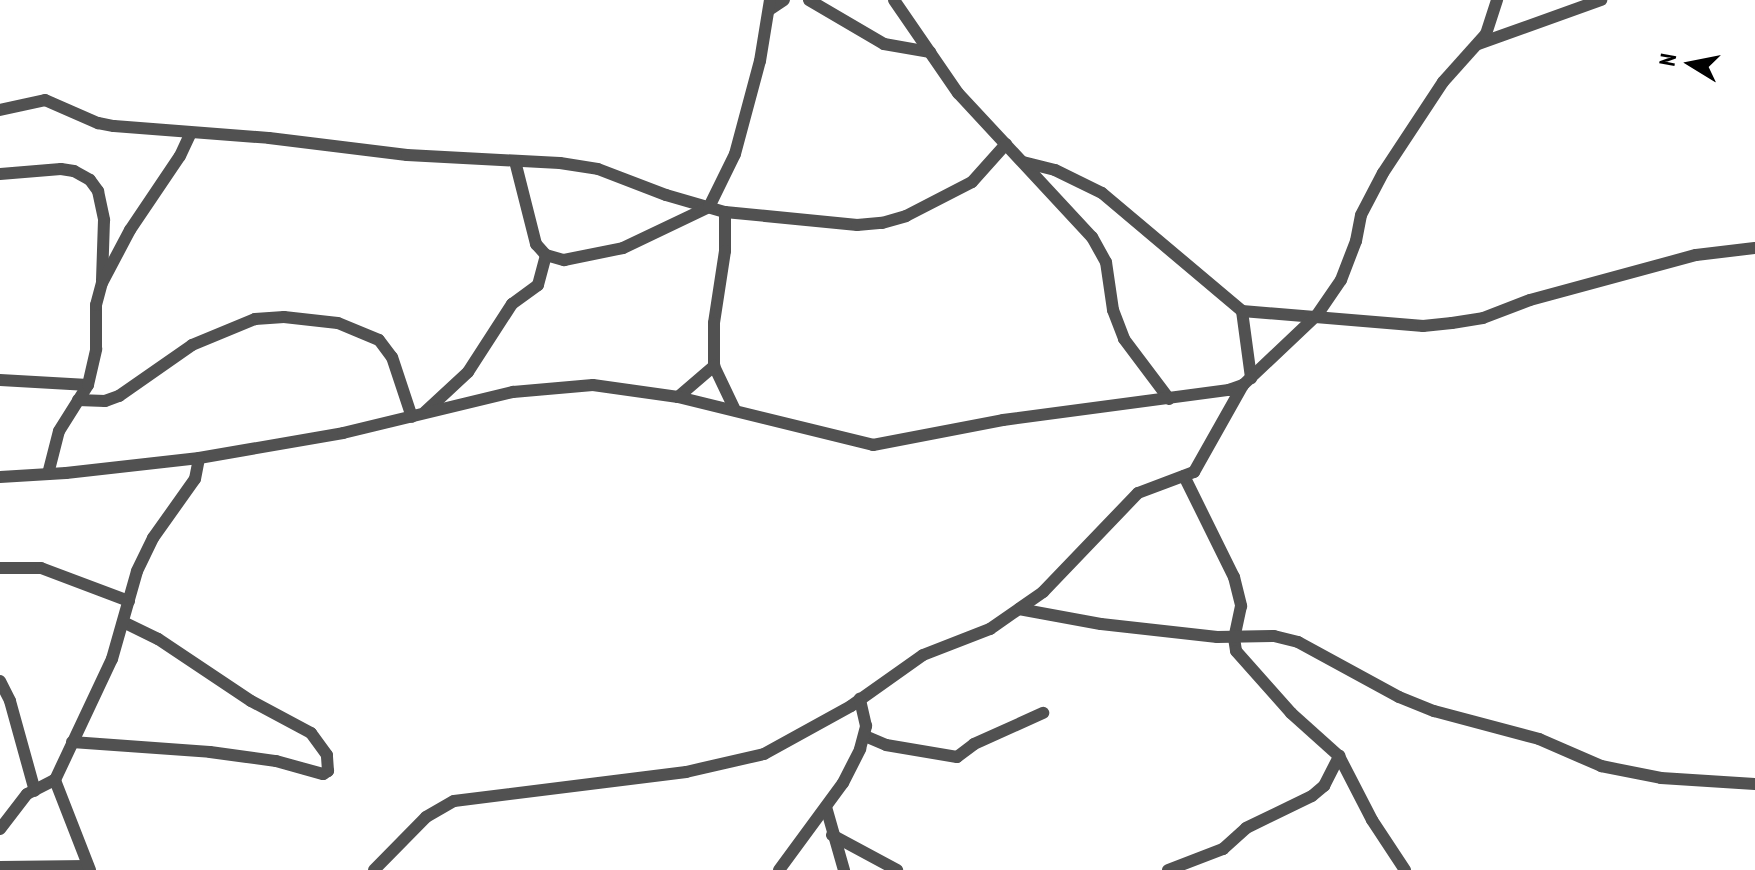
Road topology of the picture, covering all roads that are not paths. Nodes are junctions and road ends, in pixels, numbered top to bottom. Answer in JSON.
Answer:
{"nodes":[{"id":1,"x":784,"y":0,"type":"edge"},
{"id":2,"x":809,"y":0,"type":"edge"},
{"id":3,"x":894,"y":0,"type":"edge"},
{"id":4,"x":1497,"y":0,"type":"edge"},
{"id":5,"x":1601,"y":0,"type":"edge"},
{"id":6,"x":770,"y":5,"type":"edge"},
{"id":7,"x":1478,"y":44,"type":"junction"},
{"id":8,"x":930,"y":52,"type":"junction"},
{"id":9,"x":0,"y":110,"type":"edge"},
{"id":10,"x":190,"y":135,"type":"junction"},
{"id":11,"x":1006,"y":144,"type":"junction"},
{"id":12,"x":515,"y":161,"type":"junction"},
{"id":13,"x":1023,"y":162,"type":"junction"},
{"id":14,"x":0,"y":174,"type":"edge"},
{"id":15,"x":709,"y":207,"type":"junction"},
{"id":16,"x":725,"y":212,"type":"junction"},
{"id":17,"x":1755,"y":248,"type":"edge"},
{"id":18,"x":546,"y":255,"type":"junction"},
{"id":19,"x":102,"y":283,"type":"junction"},
{"id":20,"x":1242,"y":311,"type":"junction"},
{"id":21,"x":1317,"y":315,"type":"junction"},
{"id":22,"x":714,"y":366,"type":"junction"},
{"id":23,"x":0,"y":380,"type":"edge"},
{"id":24,"x":1247,"y":382,"type":"junction"},
{"id":25,"x":88,"y":385,"type":"junction"},
{"id":26,"x":678,"y":397,"type":"junction"},
{"id":27,"x":1169,"y":399,"type":"junction"},
{"id":28,"x":78,"y":400,"type":"junction"},
{"id":29,"x":735,"y":410,"type":"junction"},
{"id":30,"x":417,"y":416,"type":"junction"},
{"id":31,"x":199,"y":458,"type":"junction"},
{"id":32,"x":48,"y":474,"type":"junction"},
{"id":33,"x":1184,"y":476,"type":"junction"},
{"id":34,"x":0,"y":477,"type":"edge"},
{"id":35,"x":0,"y":568,"type":"edge"},
{"id":36,"x":129,"y":601,"type":"junction"},
{"id":37,"x":1019,"y":609,"type":"junction"},
{"id":38,"x":123,"y":622,"type":"junction"},
{"id":39,"x":1234,"y":638,"type":"junction"},
{"id":40,"x":0,"y":681,"type":"edge"},
{"id":41,"x":860,"y":699,"type":"junction"},
{"id":42,"x":1043,"y":713,"type":"dead end"},
{"id":43,"x":865,"y":736,"type":"junction"},
{"id":44,"x":72,"y":742,"type":"junction"},
{"id":45,"x":1339,"y":756,"type":"junction"},
{"id":46,"x":55,"y":780,"type":"junction"},
{"id":47,"x":1755,"y":784,"type":"edge"},
{"id":48,"x":35,"y":791,"type":"junction"},
{"id":49,"x":826,"y":807,"type":"junction"},
{"id":50,"x":0,"y":829,"type":"edge"},
{"id":51,"x":812,"y":829,"type":"junction"},
{"id":52,"x":832,"y":833,"type":"junction"},
{"id":53,"x":0,"y":867,"type":"edge"},
{"id":54,"x":89,"y":868,"type":"edge"},
{"id":55,"x":1402,"y":869,"type":"edge"},
{"id":56,"x":374,"y":870,"type":"edge"},
{"id":57,"x":779,"y":870,"type":"edge"},
{"id":58,"x":844,"y":870,"type":"edge"},
{"id":59,"x":897,"y":870,"type":"edge"},
{"id":60,"x":1168,"y":870,"type":"edge"}],
"edges":[{"from":1,"to":6,"type":"street"},
{"from":2,"to":8,"type":"street"},
{"from":3,"to":8,"type":"street"},
{"from":4,"to":7,"type":"street"},
{"from":5,"to":7,"type":"street"},
{"from":6,"to":15,"type":"street"},
{"from":7,"to":21,"type":"street"},
{"from":8,"to":11,"type":"street"},
{"from":9,"to":10,"type":"street"},
{"from":10,"to":12,"type":"street"},
{"from":10,"to":19,"type":"street"},
{"from":11,"to":13,"type":"street"},
{"from":11,"to":16,"type":"street"},
{"from":12,"to":15,"type":"street"},
{"from":12,"to":18,"type":"street"},
{"from":13,"to":20,"type":"street"},
{"from":13,"to":27,"type":"street"},
{"from":14,"to":19,"type":"street"},
{"from":15,"to":16,"type":"street"},
{"from":15,"to":18,"type":"street"},
{"from":16,"to":22,"type":"street"},
{"from":17,"to":21,"type":"street"},
{"from":18,"to":30,"type":"street"},
{"from":19,"to":25,"type":"street"},
{"from":20,"to":21,"type":"street"},
{"from":20,"to":24,"type":"street"},
{"from":21,"to":24,"type":"street"},
{"from":22,"to":26,"type":"street"},
{"from":22,"to":29,"type":"street"},
{"from":23,"to":25,"type":"street"},
{"from":24,"to":27,"type":"street"},
{"from":24,"to":33,"type":"street"},
{"from":25,"to":28,"type":"street"},
{"from":26,"to":29,"type":"street"},
{"from":26,"to":30,"type":"street"},
{"from":27,"to":29,"type":"street"},
{"from":28,"to":30,"type":"street"},
{"from":28,"to":32,"type":"street"},
{"from":30,"to":31,"type":"street"},
{"from":31,"to":32,"type":"street"},
{"from":31,"to":36,"type":"street"},
{"from":32,"to":34,"type":"street"},
{"from":33,"to":37,"type":"street"},
{"from":33,"to":39,"type":"street"},
{"from":35,"to":36,"type":"street"},
{"from":36,"to":38,"type":"street"},
{"from":37,"to":39,"type":"street"},
{"from":37,"to":41,"type":"street"},
{"from":38,"to":44,"type":"street"},
{"from":38,"to":44,"type":"street"},
{"from":39,"to":45,"type":"street"},
{"from":39,"to":47,"type":"street"},
{"from":40,"to":48,"type":"street"},
{"from":41,"to":43,"type":"street"},
{"from":41,"to":56,"type":"street"},
{"from":42,"to":43,"type":"street"},
{"from":43,"to":49,"type":"street"},
{"from":44,"to":46,"type":"street"},
{"from":45,"to":55,"type":"street"},
{"from":45,"to":60,"type":"street"},
{"from":46,"to":48,"type":"street"},
{"from":46,"to":54,"type":"street"},
{"from":48,"to":50,"type":"street"},
{"from":49,"to":51,"type":"street"},
{"from":49,"to":52,"type":"street"},
{"from":51,"to":52,"type":"street"},
{"from":51,"to":57,"type":"street"},
{"from":52,"to":58,"type":"street"},
{"from":52,"to":59,"type":"street"},
{"from":53,"to":54,"type":"street"}]}
